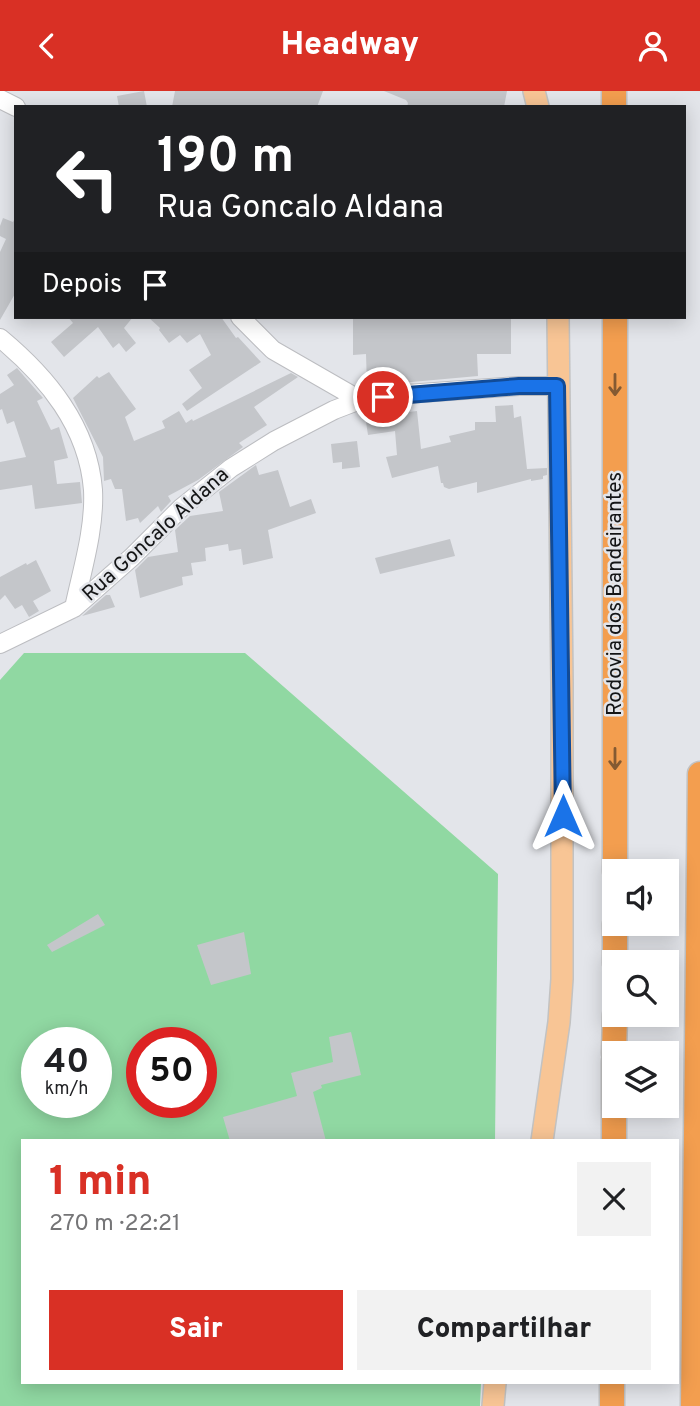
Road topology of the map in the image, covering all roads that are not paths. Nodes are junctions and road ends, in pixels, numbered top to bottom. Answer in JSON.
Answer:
{"nodes":[{"id":1,"x":242,"y":319,"type":"edge"},
{"id":2,"x":558,"y":319,"type":"edge"},
{"id":3,"x":615,"y":319,"type":"edge"},
{"id":4,"x":0,"y":338,"type":"edge"},
{"id":5,"x":557,"y":386,"type":"junction"},
{"id":6,"x":360,"y":400,"type":"junction"},
{"id":7,"x":74,"y":608,"type":"junction"},
{"id":8,"x":0,"y":644,"type":"edge"},
{"id":9,"x":700,"y":773,"type":"edge"},
{"id":10,"x":615,"y":859,"type":"edge"},
{"id":11,"x":614,"y":1118,"type":"edge"},
{"id":12,"x":542,"y":1139,"type":"edge"},
{"id":13,"x":614,"y":1139,"type":"edge"},
{"id":14,"x":495,"y":1384,"type":"edge"},
{"id":15,"x":612,"y":1384,"type":"edge"},
{"id":16,"x":493,"y":1406,"type":"edge"},
{"id":17,"x":612,"y":1406,"type":"edge"},
{"id":18,"x":693,"y":1406,"type":"edge"}],
"edges":[{"from":1,"to":6,"type":"street"},
{"from":2,"to":5,"type":"main road"},
{"from":3,"to":10,"type":"highway","name":"Rodovia dos Bandeirantes","one_way":true},
{"from":4,"to":7,"type":"street"},
{"from":5,"to":6,"type":"street","name":"Rua Goncalo Aldana"},
{"from":5,"to":12,"type":"main road"},
{"from":6,"to":7,"type":"street","name":"Rua Goncalo Aldana"},
{"from":7,"to":8,"type":"street","name":"Rua Goncalo Aldana"},
{"from":9,"to":18,"type":"highway"},
{"from":11,"to":13,"type":"highway"},
{"from":14,"to":16,"type":"main road"},
{"from":15,"to":17,"type":"highway"}]}
